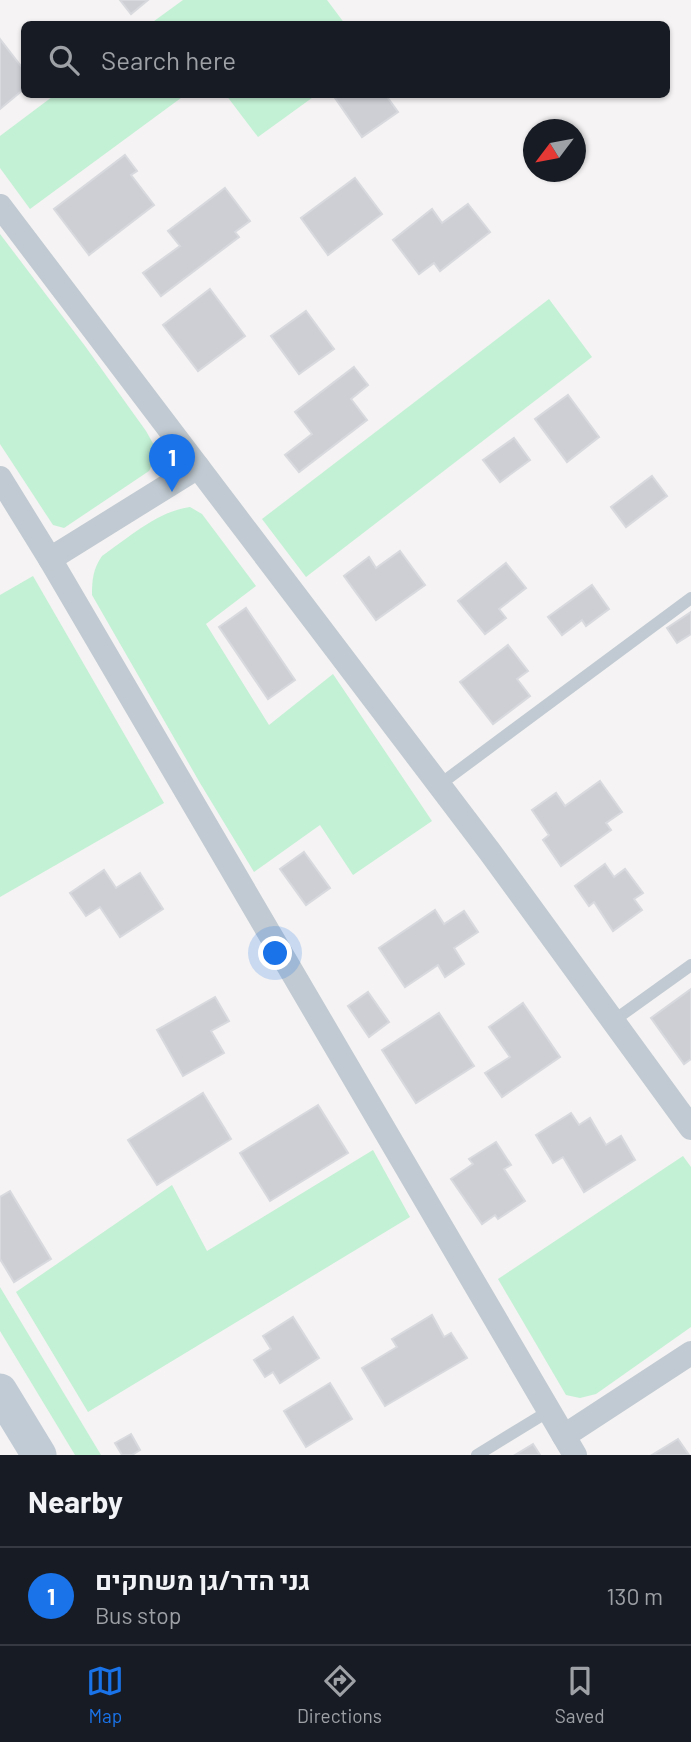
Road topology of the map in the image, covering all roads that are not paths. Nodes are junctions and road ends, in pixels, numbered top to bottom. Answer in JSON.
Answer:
{"nodes":[{"id":1,"x":0,"y":206,"type":"edge"},
{"id":2,"x":198,"y":467,"type":"junction"},
{"id":3,"x":0,"y":478,"type":"edge"},
{"id":4,"x":50,"y":559,"type":"junction"},
{"id":5,"x":691,"y":598,"type":"edge"},
{"id":6,"x":439,"y":785,"type":"junction"},
{"id":7,"x":691,"y":965,"type":"edge"},
{"id":8,"x":613,"y":1021,"type":"junction"},
{"id":9,"x":691,"y":1128,"type":"edge"},
{"id":10,"x":691,"y":1353,"type":"edge"},
{"id":11,"x":0,"y":1391,"type":"edge"},
{"id":12,"x":549,"y":1411,"type":"junction"},
{"id":13,"x":569,"y":1446,"type":"edge"},
{"id":14,"x":38,"y":1455,"type":"edge"},
{"id":15,"x":477,"y":1455,"type":"edge"}],
"edges":[{"from":1,"to":2,"type":"street"},
{"from":2,"to":4,"type":"street"},
{"from":2,"to":6,"type":"street"},
{"from":3,"to":4,"type":"street"},
{"from":4,"to":12,"type":"street"},
{"from":5,"to":6,"type":"lane"},
{"from":6,"to":8,"type":"street"},
{"from":7,"to":8,"type":"lane"},
{"from":8,"to":9,"type":"street"},
{"from":10,"to":13,"type":"street"},
{"from":11,"to":14,"type":"main road"},
{"from":12,"to":13,"type":"street"},
{"from":12,"to":15,"type":"lane"}]}
